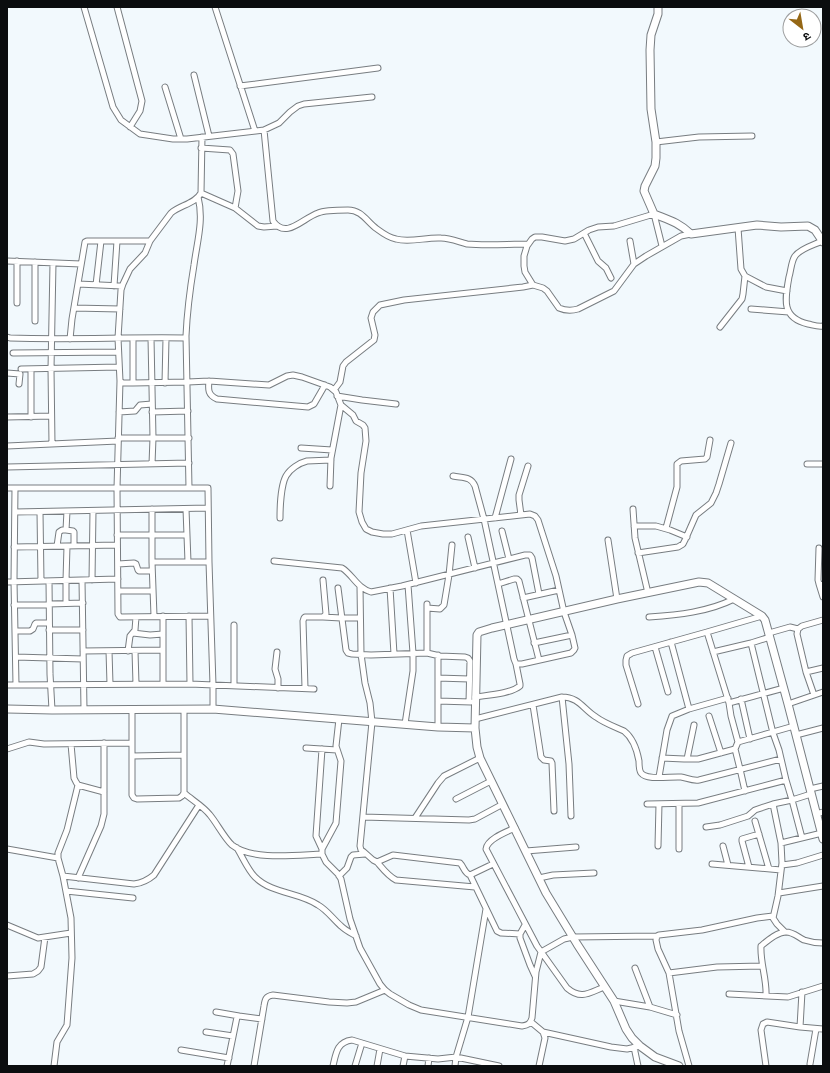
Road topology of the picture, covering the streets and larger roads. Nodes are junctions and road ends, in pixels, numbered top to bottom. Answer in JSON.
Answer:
{"nodes":[{"id":1,"x":84,"y":7,"type":"edge"},
{"id":2,"x":117,"y":7,"type":"edge"},
{"id":3,"x":215,"y":7,"type":"edge"},
{"id":4,"x":658,"y":7,"type":"edge"},
{"id":5,"x":378,"y":68,"type":"dead end"},
{"id":6,"x":194,"y":75,"type":"dead end"},
{"id":7,"x":240,"y":86,"type":"junction"},
{"id":8,"x":165,"y":87,"type":"dead end"},
{"id":9,"x":372,"y":97,"type":"dead end"},
{"id":10,"x":130,"y":127,"type":"junction"},
{"id":11,"x":264,"y":130,"type":"junction"},
{"id":12,"x":255,"y":131,"type":"junction"},
{"id":13,"x":209,"y":136,"type":"junction"},
{"id":14,"x":752,"y":136,"type":"dead end"},
{"id":15,"x":202,"y":137,"type":"junction"},
{"id":16,"x":181,"y":139,"type":"junction"},
{"id":17,"x":656,"y":142,"type":"junction"},
{"id":18,"x":201,"y":148,"type":"junction"},
{"id":19,"x":200,"y":195,"type":"junction"},
{"id":20,"x":235,"y":208,"type":"junction"},
{"id":21,"x":654,"y":214,"type":"junction"},
{"id":22,"x":277,"y":226,"type":"junction"},
{"id":23,"x":738,"y":228,"type":"junction"},
{"id":24,"x":584,"y":233,"type":"junction"},
{"id":25,"x":691,"y":234,"type":"junction"},
{"id":26,"x":101,"y":241,"type":"junction"},
{"id":27,"x":117,"y":241,"type":"junction"},
{"id":28,"x":150,"y":241,"type":"junction"},
{"id":29,"x":630,"y":241,"type":"dead end"},
{"id":30,"x":823,"y":242,"type":"edge"},
{"id":31,"x":528,"y":244,"type":"junction"},
{"id":32,"x":662,"y":246,"type":"junction"},
{"id":33,"x":7,"y":261,"type":"edge"},
{"id":34,"x":17,"y":261,"type":"junction"},
{"id":35,"x":35,"y":262,"type":"junction"},
{"id":36,"x":53,"y":263,"type":"junction"},
{"id":37,"x":81,"y":264,"type":"junction"},
{"id":38,"x":634,"y":264,"type":"junction"},
{"id":39,"x":745,"y":276,"type":"junction"},
{"id":40,"x":611,"y":278,"type":"dead end"},
{"id":41,"x":78,"y":284,"type":"junction"},
{"id":42,"x":96,"y":285,"type":"junction"},
{"id":43,"x":533,"y":285,"type":"junction"},
{"id":44,"x":114,"y":286,"type":"junction"},
{"id":45,"x":122,"y":286,"type":"junction"},
{"id":46,"x":787,"y":291,"type":"junction"},
{"id":47,"x":17,"y":303,"type":"dead end"},
{"id":48,"x":74,"y":308,"type":"junction"},
{"id":49,"x":120,"y":309,"type":"junction"},
{"id":50,"x":751,"y":309,"type":"dead end"},
{"id":51,"x":789,"y":312,"type":"junction"},
{"id":52,"x":35,"y":321,"type":"dead end"},
{"id":53,"x":823,"y":326,"type":"edge"},
{"id":54,"x":720,"y":327,"type":"dead end"},
{"id":55,"x":7,"y":337,"type":"edge"},
{"id":56,"x":118,"y":338,"type":"junction"},
{"id":57,"x":133,"y":338,"type":"junction"},
{"id":58,"x":151,"y":338,"type":"junction"},
{"id":59,"x":166,"y":338,"type":"junction"},
{"id":60,"x":186,"y":338,"type":"junction"},
{"id":61,"x":52,"y":339,"type":"junction"},
{"id":62,"x":70,"y":339,"type":"junction"},
{"id":63,"x":118,"y":352,"type":"junction"},
{"id":64,"x":13,"y":353,"type":"dead end"},
{"id":65,"x":51,"y":353,"type":"junction"},
{"id":66,"x":119,"y":367,"type":"junction"},
{"id":67,"x":21,"y":369,"type":"dead end"},
{"id":68,"x":31,"y":369,"type":"junction"},
{"id":69,"x":51,"y":369,"type":"junction"},
{"id":70,"x":7,"y":374,"type":"edge"},
{"id":71,"x":120,"y":381,"type":"junction"},
{"id":72,"x":209,"y":381,"type":"junction"},
{"id":73,"x":188,"y":382,"type":"junction"},
{"id":74,"x":133,"y":383,"type":"junction"},
{"id":75,"x":152,"y":383,"type":"junction"},
{"id":76,"x":165,"y":383,"type":"junction"},
{"id":77,"x":19,"y":384,"type":"dead end"},
{"id":78,"x":325,"y":385,"type":"junction"},
{"id":79,"x":334,"y":390,"type":"junction"},
{"id":80,"x":337,"y":396,"type":"junction"},
{"id":81,"x":152,"y":404,"type":"junction"},
{"id":82,"x":341,"y":404,"type":"junction"},
{"id":83,"x":396,"y":404,"type":"dead end"},
{"id":84,"x":188,"y":411,"type":"junction"},
{"id":85,"x":119,"y":412,"type":"junction"},
{"id":86,"x":152,"y":412,"type":"junction"},
{"id":87,"x":52,"y":416,"type":"junction"},
{"id":88,"x":7,"y":417,"type":"edge"},
{"id":89,"x":30,"y":417,"type":"junction"},
{"id":90,"x":153,"y":438,"type":"junction"},
{"id":91,"x":188,"y":438,"type":"junction"},
{"id":92,"x":118,"y":440,"type":"junction"},
{"id":93,"x":710,"y":440,"type":"dead end"},
{"id":94,"x":731,"y":443,"type":"dead end"},
{"id":95,"x":52,"y":444,"type":"junction"},
{"id":96,"x":7,"y":446,"type":"edge"},
{"id":97,"x":301,"y":448,"type":"dead end"},
{"id":98,"x":332,"y":450,"type":"junction"},
{"id":99,"x":511,"y":459,"type":"dead end"},
{"id":100,"x":331,"y":460,"type":"junction"},
{"id":101,"x":118,"y":464,"type":"junction"},
{"id":102,"x":152,"y":464,"type":"junction"},
{"id":103,"x":189,"y":464,"type":"junction"},
{"id":104,"x":807,"y":464,"type":"dead end"},
{"id":105,"x":823,"y":464,"type":"edge"},
{"id":106,"x":528,"y":466,"type":"dead end"},
{"id":107,"x":7,"y":467,"type":"edge"},
{"id":108,"x":453,"y":476,"type":"dead end"},
{"id":109,"x":330,"y":486,"type":"dead end"},
{"id":110,"x":7,"y":488,"type":"edge"},
{"id":111,"x":15,"y":488,"type":"junction"},
{"id":112,"x":117,"y":488,"type":"junction"},
{"id":113,"x":189,"y":488,"type":"junction"},
{"id":114,"x":186,"y":508,"type":"junction"},
{"id":115,"x":208,"y":508,"type":"junction"},
{"id":116,"x":152,"y":509,"type":"junction"},
{"id":117,"x":633,"y":509,"type":"dead end"},
{"id":118,"x":117,"y":510,"type":"junction"},
{"id":119,"x":68,"y":511,"type":"junction"},
{"id":120,"x":93,"y":511,"type":"junction"},
{"id":121,"x":15,"y":512,"type":"junction"},
{"id":122,"x":40,"y":512,"type":"junction"},
{"id":123,"x":521,"y":515,"type":"junction"},
{"id":124,"x":280,"y":518,"type":"dead end"},
{"id":125,"x":495,"y":518,"type":"junction"},
{"id":126,"x":484,"y":519,"type":"junction"},
{"id":127,"x":634,"y":526,"type":"junction"},
{"id":128,"x":666,"y":528,"type":"junction"},
{"id":129,"x":66,"y":530,"type":"junction"},
{"id":130,"x":408,"y":530,"type":"junction"},
{"id":131,"x":502,"y":531,"type":"dead end"},
{"id":132,"x":117,"y":535,"type":"junction"},
{"id":133,"x":152,"y":535,"type":"junction"},
{"id":134,"x":187,"y":535,"type":"junction"},
{"id":135,"x":468,"y":537,"type":"dead end"},
{"id":136,"x":687,"y":537,"type":"junction"},
{"id":137,"x":608,"y":540,"type":"dead end"},
{"id":138,"x":118,"y":545,"type":"junction"},
{"id":139,"x":452,"y":545,"type":"dead end"},
{"id":140,"x":57,"y":546,"type":"junction"},
{"id":141,"x":67,"y":546,"type":"junction"},
{"id":142,"x":74,"y":546,"type":"junction"},
{"id":143,"x":92,"y":546,"type":"junction"},
{"id":144,"x":14,"y":547,"type":"junction"},
{"id":145,"x":41,"y":547,"type":"junction"},
{"id":146,"x":819,"y":548,"type":"dead end"},
{"id":147,"x":638,"y":553,"type":"junction"},
{"id":148,"x":274,"y":560,"type":"dead end"},
{"id":149,"x":509,"y":560,"type":"junction"},
{"id":150,"x":152,"y":562,"type":"junction"},
{"id":151,"x":188,"y":562,"type":"junction"},
{"id":152,"x":209,"y":562,"type":"junction"},
{"id":153,"x":118,"y":564,"type":"junction"},
{"id":154,"x":493,"y":564,"type":"junction"},
{"id":155,"x":475,"y":568,"type":"junction"},
{"id":156,"x":152,"y":570,"type":"junction"},
{"id":157,"x":449,"y":575,"type":"junction"},
{"id":158,"x":118,"y":579,"type":"junction"},
{"id":159,"x":66,"y":580,"type":"junction"},
{"id":160,"x":82,"y":580,"type":"junction"},
{"id":161,"x":92,"y":580,"type":"junction"},
{"id":162,"x":323,"y":580,"type":"dead end"},
{"id":163,"x":40,"y":581,"type":"junction"},
{"id":164,"x":49,"y":581,"type":"junction"},
{"id":165,"x":7,"y":582,"type":"edge"},
{"id":166,"x":14,"y":582,"type":"junction"},
{"id":167,"x":416,"y":583,"type":"junction"},
{"id":168,"x":498,"y":584,"type":"junction"},
{"id":169,"x":821,"y":584,"type":"edge"},
{"id":170,"x":408,"y":585,"type":"junction"},
{"id":171,"x":360,"y":586,"type":"junction"},
{"id":172,"x":338,"y":588,"type":"dead end"},
{"id":173,"x":390,"y":588,"type":"junction"},
{"id":174,"x":118,"y":590,"type":"junction"},
{"id":175,"x":559,"y":590,"type":"junction"},
{"id":176,"x":152,"y":591,"type":"junction"},
{"id":177,"x":648,"y":593,"type":"junction"},
{"id":178,"x":539,"y":594,"type":"junction"},
{"id":179,"x":823,"y":597,"type":"edge"},
{"id":180,"x":523,"y":598,"type":"junction"},
{"id":181,"x":617,"y":599,"type":"junction"},
{"id":182,"x":734,"y":599,"type":"junction"},
{"id":183,"x":83,"y":603,"type":"junction"},
{"id":184,"x":49,"y":604,"type":"junction"},
{"id":185,"x":66,"y":604,"type":"junction"},
{"id":186,"x":14,"y":605,"type":"junction"},
{"id":187,"x":564,"y":612,"type":"junction"},
{"id":188,"x":154,"y":616,"type":"junction"},
{"id":189,"x":163,"y":616,"type":"junction"},
{"id":190,"x":189,"y":616,"type":"junction"},
{"id":191,"x":210,"y":616,"type":"junction"},
{"id":192,"x":762,"y":616,"type":"junction"},
{"id":193,"x":136,"y":617,"type":"junction"},
{"id":194,"x":323,"y":617,"type":"junction"},
{"id":195,"x":649,"y":617,"type":"dead end"},
{"id":196,"x":342,"y":618,"type":"junction"},
{"id":197,"x":360,"y":618,"type":"junction"},
{"id":198,"x":528,"y":619,"type":"junction"},
{"id":199,"x":823,"y":620,"type":"edge"},
{"id":200,"x":49,"y":623,"type":"junction"},
{"id":201,"x":507,"y":624,"type":"junction"},
{"id":202,"x":234,"y":625,"type":"dead end"},
{"id":203,"x":798,"y":629,"type":"junction"},
{"id":204,"x":49,"y":630,"type":"junction"},
{"id":205,"x":83,"y":630,"type":"junction"},
{"id":206,"x":15,"y":632,"type":"junction"},
{"id":207,"x":707,"y":632,"type":"junction"},
{"id":208,"x":133,"y":633,"type":"junction"},
{"id":209,"x":163,"y":634,"type":"junction"},
{"id":210,"x":572,"y":635,"type":"junction"},
{"id":211,"x":770,"y":635,"type":"junction"},
{"id":212,"x":671,"y":642,"type":"junction"},
{"id":213,"x":534,"y":643,"type":"junction"},
{"id":214,"x":751,"y":643,"type":"junction"},
{"id":215,"x":655,"y":647,"type":"junction"},
{"id":216,"x":163,"y":650,"type":"junction"},
{"id":217,"x":83,"y":651,"type":"junction"},
{"id":218,"x":109,"y":651,"type":"junction"},
{"id":219,"x":128,"y":651,"type":"junction"},
{"id":220,"x":135,"y":651,"type":"junction"},
{"id":221,"x":277,"y":652,"type":"dead end"},
{"id":222,"x":713,"y":652,"type":"junction"},
{"id":223,"x":413,"y":653,"type":"junction"},
{"id":224,"x":427,"y":653,"type":"junction"},
{"id":225,"x":361,"y":654,"type":"junction"},
{"id":226,"x":394,"y":654,"type":"junction"},
{"id":227,"x":438,"y":655,"type":"junction"},
{"id":228,"x":16,"y":657,"type":"junction"},
{"id":229,"x":50,"y":658,"type":"junction"},
{"id":230,"x":83,"y":658,"type":"junction"},
{"id":231,"x":539,"y":660,"type":"junction"},
{"id":232,"x":516,"y":664,"type":"junction"},
{"id":233,"x":823,"y":668,"type":"edge"},
{"id":234,"x":806,"y":672,"type":"junction"},
{"id":235,"x":438,"y":678,"type":"junction"},
{"id":236,"x":470,"y":679,"type":"junction"},
{"id":237,"x":50,"y":684,"type":"junction"},
{"id":238,"x":83,"y":684,"type":"junction"},
{"id":239,"x":110,"y":684,"type":"junction"},
{"id":240,"x":136,"y":684,"type":"junction"},
{"id":241,"x":163,"y":684,"type":"junction"},
{"id":242,"x":190,"y":684,"type":"junction"},
{"id":243,"x":7,"y":685,"type":"edge"},
{"id":244,"x":16,"y":685,"type":"junction"},
{"id":245,"x":213,"y":685,"type":"junction"},
{"id":246,"x":234,"y":685,"type":"junction"},
{"id":247,"x":278,"y":688,"type":"junction"},
{"id":248,"x":305,"y":688,"type":"junction"},
{"id":249,"x":784,"y":688,"type":"junction"},
{"id":250,"x":314,"y":689,"type":"dead end"},
{"id":251,"x":668,"y":692,"type":"dead end"},
{"id":252,"x":823,"y":692,"type":"edge"},
{"id":253,"x":764,"y":693,"type":"junction"},
{"id":254,"x":814,"y":695,"type":"junction"},
{"id":255,"x":562,"y":697,"type":"junction"},
{"id":256,"x":741,"y":699,"type":"junction"},
{"id":257,"x":438,"y":700,"type":"junction"},
{"id":258,"x":473,"y":700,"type":"junction"},
{"id":259,"x":729,"y":700,"type":"junction"},
{"id":260,"x":638,"y":704,"type":"dead end"},
{"id":261,"x":788,"y":704,"type":"junction"},
{"id":262,"x":533,"y":705,"type":"junction"},
{"id":263,"x":7,"y":708,"type":"edge"},
{"id":264,"x":213,"y":709,"type":"junction"},
{"id":265,"x":689,"y":709,"type":"junction"},
{"id":266,"x":52,"y":710,"type":"junction"},
{"id":267,"x":84,"y":710,"type":"junction"},
{"id":268,"x":132,"y":710,"type":"junction"},
{"id":269,"x":184,"y":710,"type":"junction"},
{"id":270,"x":709,"y":716,"type":"dead end"},
{"id":271,"x":339,"y":719,"type":"junction"},
{"id":272,"x":475,"y":720,"type":"junction"},
{"id":273,"x":372,"y":722,"type":"junction"},
{"id":274,"x":405,"y":724,"type":"junction"},
{"id":275,"x":694,"y":725,"type":"dead end"},
{"id":276,"x":794,"y":726,"type":"junction"},
{"id":277,"x":438,"y":727,"type":"junction"},
{"id":278,"x":474,"y":728,"type":"junction"},
{"id":279,"x":823,"y":728,"type":"edge"},
{"id":280,"x":773,"y":733,"type":"junction"},
{"id":281,"x":796,"y":735,"type":"junction"},
{"id":282,"x":750,"y":739,"type":"junction"},
{"id":283,"x":738,"y":742,"type":"junction"},
{"id":284,"x":104,"y":743,"type":"junction"},
{"id":285,"x":132,"y":743,"type":"junction"},
{"id":286,"x":71,"y":744,"type":"junction"},
{"id":287,"x":306,"y":748,"type":"dead end"},
{"id":288,"x":735,"y":748,"type":"junction"},
{"id":289,"x":7,"y":749,"type":"edge"},
{"id":290,"x":322,"y":749,"type":"junction"},
{"id":291,"x":337,"y":750,"type":"junction"},
{"id":292,"x":721,"y":753,"type":"junction"},
{"id":293,"x":132,"y":756,"type":"junction"},
{"id":294,"x":184,"y":756,"type":"junction"},
{"id":295,"x":480,"y":758,"type":"junction"},
{"id":296,"x":662,"y":758,"type":"junction"},
{"id":297,"x":687,"y":759,"type":"junction"},
{"id":298,"x":781,"y":759,"type":"junction"},
{"id":299,"x":740,"y":769,"type":"junction"},
{"id":300,"x":659,"y":777,"type":"junction"},
{"id":301,"x":786,"y":780,"type":"junction"},
{"id":302,"x":491,"y":781,"type":"junction"},
{"id":303,"x":78,"y":785,"type":"junction"},
{"id":304,"x":823,"y":786,"type":"edge"},
{"id":305,"x":745,"y":791,"type":"junction"},
{"id":306,"x":104,"y":792,"type":"junction"},
{"id":307,"x":811,"y":792,"type":"junction"},
{"id":308,"x":184,"y":793,"type":"junction"},
{"id":309,"x":456,"y":799,"type":"dead end"},
{"id":310,"x":792,"y":800,"type":"junction"},
{"id":311,"x":503,"y":804,"type":"junction"},
{"id":312,"x":647,"y":804,"type":"dead end"},
{"id":313,"x":659,"y":804,"type":"junction"},
{"id":314,"x":679,"y":804,"type":"junction"},
{"id":315,"x":773,"y":804,"type":"junction"},
{"id":316,"x":199,"y":805,"type":"junction"},
{"id":317,"x":554,"y":811,"type":"dead end"},
{"id":318,"x":820,"y":813,"type":"edge"},
{"id":319,"x":572,"y":816,"type":"dead end"},
{"id":320,"x":363,"y":817,"type":"junction"},
{"id":321,"x":415,"y":818,"type":"junction"},
{"id":322,"x":755,"y":822,"type":"dead end"},
{"id":323,"x":706,"y":827,"type":"dead end"},
{"id":324,"x":515,"y":828,"type":"junction"},
{"id":325,"x":759,"y":834,"type":"junction"},
{"id":326,"x":822,"y":836,"type":"edge"},
{"id":327,"x":802,"y":838,"type":"junction"},
{"id":328,"x":781,"y":843,"type":"junction"},
{"id":329,"x":658,"y":846,"type":"dead end"},
{"id":330,"x":722,"y":846,"type":"dead end"},
{"id":331,"x":237,"y":847,"type":"junction"},
{"id":332,"x":576,"y":847,"type":"dead end"},
{"id":333,"x":7,"y":849,"type":"edge"},
{"id":334,"x":679,"y":849,"type":"dead end"},
{"id":335,"x":526,"y":851,"type":"junction"},
{"id":336,"x":322,"y":852,"type":"junction"},
{"id":337,"x":365,"y":854,"type":"junction"},
{"id":338,"x":823,"y":855,"type":"edge"},
{"id":339,"x":58,"y":858,"type":"junction"},
{"id":340,"x":377,"y":862,"type":"junction"},
{"id":341,"x":493,"y":864,"type":"junction"},
{"id":342,"x":712,"y":864,"type":"dead end"},
{"id":343,"x":728,"y":865,"type":"junction"},
{"id":344,"x":749,"y":867,"type":"junction"},
{"id":345,"x":782,"y":867,"type":"junction"},
{"id":346,"x":769,"y":869,"type":"junction"},
{"id":347,"x":594,"y":873,"type":"dead end"},
{"id":348,"x":470,"y":875,"type":"junction"},
{"id":349,"x":63,"y":876,"type":"junction"},
{"id":350,"x":339,"y":876,"type":"junction"},
{"id":351,"x":78,"y":878,"type":"junction"},
{"id":352,"x":539,"y":878,"type":"junction"},
{"id":353,"x":823,"y":886,"type":"edge"},
{"id":354,"x":475,"y":887,"type":"junction"},
{"id":355,"x":66,"y":891,"type":"junction"},
{"id":356,"x":779,"y":892,"type":"junction"},
{"id":357,"x":133,"y":898,"type":"dead end"},
{"id":358,"x":486,"y":909,"type":"junction"},
{"id":359,"x":773,"y":916,"type":"junction"},
{"id":360,"x":7,"y":925,"type":"edge"},
{"id":361,"x":525,"y":925,"type":"junction"},
{"id":362,"x":785,"y":932,"type":"junction"},
{"id":363,"x":72,"y":933,"type":"junction"},
{"id":364,"x":520,"y":934,"type":"junction"},
{"id":365,"x":356,"y":936,"type":"junction"},
{"id":366,"x":657,"y":936,"type":"junction"},
{"id":367,"x":45,"y":937,"type":"junction"},
{"id":368,"x":573,"y":937,"type":"junction"},
{"id":369,"x":823,"y":943,"type":"edge"},
{"id":370,"x":540,"y":952,"type":"junction"},
{"id":371,"x":762,"y":966,"type":"junction"},
{"id":372,"x":635,"y":968,"type":"dead end"},
{"id":373,"x":669,"y":973,"type":"junction"},
{"id":374,"x":7,"y":976,"type":"edge"},
{"id":375,"x":536,"y":977,"type":"junction"},
{"id":376,"x":823,"y":986,"type":"edge"},
{"id":377,"x":604,"y":987,"type":"junction"},
{"id":378,"x":385,"y":990,"type":"junction"},
{"id":379,"x":802,"y":992,"type":"junction"},
{"id":380,"x":729,"y":994,"type":"dead end"},
{"id":381,"x":766,"y":996,"type":"junction"},
{"id":382,"x":614,"y":1001,"type":"junction"},
{"id":383,"x":650,"y":1007,"type":"junction"},
{"id":384,"x":216,"y":1012,"type":"dead end"},
{"id":385,"x":677,"y":1015,"type":"junction"},
{"id":386,"x":239,"y":1016,"type":"junction"},
{"id":387,"x":468,"y":1017,"type":"junction"},
{"id":388,"x":262,"y":1019,"type":"junction"},
{"id":389,"x":531,"y":1022,"type":"junction"},
{"id":390,"x":800,"y":1027,"type":"junction"},
{"id":391,"x":816,"y":1029,"type":"junction"},
{"id":392,"x":823,"y":1030,"type":"edge"},
{"id":393,"x":206,"y":1032,"type":"dead end"},
{"id":394,"x":544,"y":1032,"type":"junction"},
{"id":395,"x":233,"y":1036,"type":"junction"},
{"id":396,"x":362,"y":1043,"type":"junction"},
{"id":397,"x":637,"y":1047,"type":"junction"},
{"id":398,"x":380,"y":1049,"type":"junction"},
{"id":399,"x":181,"y":1050,"type":"dead end"},
{"id":400,"x":405,"y":1056,"type":"junction"},
{"id":401,"x":456,"y":1057,"type":"junction"},
{"id":402,"x":229,"y":1058,"type":"junction"},
{"id":403,"x":429,"y":1058,"type":"junction"},
{"id":404,"x":480,"y":1064,"type":"edge"},
{"id":405,"x":810,"y":1064,"type":"dead end"},
{"id":406,"x":54,"y":1066,"type":"edge"},
{"id":407,"x":227,"y":1066,"type":"edge"},
{"id":408,"x":254,"y":1066,"type":"edge"},
{"id":409,"x":333,"y":1066,"type":"edge"},
{"id":410,"x":355,"y":1066,"type":"edge"},
{"id":411,"x":377,"y":1066,"type":"edge"},
{"id":412,"x":403,"y":1066,"type":"edge"},
{"id":413,"x":428,"y":1066,"type":"edge"},
{"id":414,"x":455,"y":1066,"type":"edge"},
{"id":415,"x":499,"y":1066,"type":"edge"},
{"id":416,"x":539,"y":1066,"type":"edge"},
{"id":417,"x":638,"y":1066,"type":"edge"},
{"id":418,"x":679,"y":1066,"type":"edge"},
{"id":419,"x":689,"y":1066,"type":"edge"},
{"id":420,"x":766,"y":1066,"type":"edge"}],
"edges":[{"from":1,"to":10,"type":"street"},
{"from":2,"to":10,"type":"street"},
{"from":3,"to":7,"type":"street"},
{"from":4,"to":17,"type":"street"},
{"from":5,"to":7,"type":"street"},
{"from":6,"to":13,"type":"street"},
{"from":7,"to":12,"type":"street"},
{"from":8,"to":16,"type":"street"},
{"from":9,"to":11,"type":"street"},
{"from":10,"to":16,"type":"street"},
{"from":11,"to":12,"type":"street"},
{"from":11,"to":22,"type":"street"},
{"from":12,"to":13,"type":"street"},
{"from":13,"to":15,"type":"street"},
{"from":14,"to":17,"type":"street"},
{"from":15,"to":16,"type":"street"},
{"from":15,"to":18,"type":"street"},
{"from":17,"to":21,"type":"street"},
{"from":18,"to":19,"type":"street"},
{"from":18,"to":20,"type":"street"},
{"from":19,"to":20,"type":"street"},
{"from":19,"to":28,"type":"street"},
{"from":19,"to":60,"type":"street"},
{"from":20,"to":22,"type":"street"},
{"from":21,"to":24,"type":"street"},
{"from":21,"to":25,"type":"street"},
{"from":21,"to":32,"type":"street"},
{"from":22,"to":31,"type":"street"},
{"from":23,"to":25,"type":"street"},
{"from":23,"to":30,"type":"street"},
{"from":23,"to":39,"type":"street"},
{"from":24,"to":31,"type":"street"},
{"from":24,"to":40,"type":"street"},
{"from":25,"to":32,"type":"street"},
{"from":26,"to":27,"type":"street"},
{"from":26,"to":37,"type":"street"},
{"from":26,"to":42,"type":"street"},
{"from":27,"to":28,"type":"street"},
{"from":27,"to":44,"type":"street"},
{"from":28,"to":45,"type":"street"},
{"from":29,"to":38,"type":"street"},
{"from":30,"to":46,"type":"street"},
{"from":31,"to":43,"type":"street"},
{"from":32,"to":38,"type":"street"},
{"from":33,"to":34,"type":"street"},
{"from":34,"to":35,"type":"street"},
{"from":34,"to":47,"type":"street"},
{"from":35,"to":36,"type":"street"},
{"from":35,"to":52,"type":"street"},
{"from":36,"to":37,"type":"street"},
{"from":36,"to":61,"type":"street"},
{"from":37,"to":41,"type":"street"},
{"from":38,"to":43,"type":"street"},
{"from":39,"to":46,"type":"street"},
{"from":39,"to":54,"type":"street"},
{"from":41,"to":42,"type":"street"},
{"from":41,"to":48,"type":"street"},
{"from":42,"to":44,"type":"street"},
{"from":43,"to":79,"type":"street"},
{"from":44,"to":45,"type":"street"},
{"from":45,"to":49,"type":"street"},
{"from":46,"to":51,"type":"street"},
{"from":48,"to":49,"type":"street"},
{"from":48,"to":62,"type":"street"},
{"from":49,"to":56,"type":"street"},
{"from":50,"to":51,"type":"street"},
{"from":51,"to":53,"type":"street"},
{"from":55,"to":61,"type":"street"},
{"from":56,"to":57,"type":"street"},
{"from":56,"to":62,"type":"street"},
{"from":56,"to":63,"type":"street"},
{"from":57,"to":58,"type":"street"},
{"from":57,"to":74,"type":"street"},
{"from":58,"to":59,"type":"street"},
{"from":58,"to":75,"type":"street"},
{"from":59,"to":60,"type":"street"},
{"from":59,"to":76,"type":"street"},
{"from":60,"to":73,"type":"street"},
{"from":61,"to":62,"type":"street"},
{"from":61,"to":65,"type":"street"},
{"from":63,"to":65,"type":"street"},
{"from":63,"to":66,"type":"street"},
{"from":64,"to":65,"type":"street"},
{"from":65,"to":69,"type":"street"},
{"from":66,"to":69,"type":"street"},
{"from":66,"to":71,"type":"street"},
{"from":67,"to":68,"type":"street"},
{"from":68,"to":69,"type":"street"},
{"from":68,"to":89,"type":"street"},
{"from":69,"to":87,"type":"street"},
{"from":70,"to":77,"type":"street"},
{"from":71,"to":74,"type":"street"},
{"from":71,"to":85,"type":"street"},
{"from":72,"to":73,"type":"street"},
{"from":72,"to":78,"type":"street"},
{"from":72,"to":78,"type":"street"},
{"from":73,"to":76,"type":"street"},
{"from":73,"to":84,"type":"street"},
{"from":74,"to":75,"type":"street"},
{"from":75,"to":76,"type":"street"},
{"from":75,"to":81,"type":"street"},
{"from":78,"to":79,"type":"street"},
{"from":79,"to":80,"type":"street"},
{"from":80,"to":82,"type":"street"},
{"from":80,"to":83,"type":"street"},
{"from":81,"to":85,"type":"street"},
{"from":81,"to":86,"type":"street"},
{"from":82,"to":98,"type":"street"},
{"from":82,"to":130,"type":"street"},
{"from":84,"to":86,"type":"street"},
{"from":84,"to":91,"type":"street"},
{"from":85,"to":92,"type":"street"},
{"from":86,"to":90,"type":"street"},
{"from":87,"to":89,"type":"street"},
{"from":87,"to":95,"type":"street"},
{"from":88,"to":89,"type":"street"},
{"from":90,"to":91,"type":"street"},
{"from":90,"to":92,"type":"street"},
{"from":90,"to":102,"type":"street"},
{"from":91,"to":103,"type":"street"},
{"from":92,"to":95,"type":"street"},
{"from":92,"to":101,"type":"street"},
{"from":93,"to":128,"type":"street"},
{"from":94,"to":136,"type":"street"},
{"from":95,"to":96,"type":"street"},
{"from":97,"to":98,"type":"street"},
{"from":98,"to":100,"type":"street"},
{"from":99,"to":125,"type":"street"},
{"from":100,"to":109,"type":"street"},
{"from":100,"to":124,"type":"street"},
{"from":101,"to":102,"type":"street"},
{"from":101,"to":107,"type":"street"},
{"from":101,"to":112,"type":"street"},
{"from":102,"to":103,"type":"street"},
{"from":103,"to":113,"type":"street"},
{"from":104,"to":105,"type":"street"},
{"from":106,"to":123,"type":"street"},
{"from":108,"to":126,"type":"street"},
{"from":110,"to":111,"type":"street"},
{"from":111,"to":112,"type":"street"},
{"from":111,"to":121,"type":"street"},
{"from":112,"to":113,"type":"street"},
{"from":112,"to":118,"type":"street"},
{"from":113,"to":115,"type":"street"},
{"from":114,"to":115,"type":"street"},
{"from":114,"to":116,"type":"street"},
{"from":114,"to":134,"type":"street"},
{"from":115,"to":152,"type":"street"},
{"from":116,"to":118,"type":"street"},
{"from":116,"to":133,"type":"street"},
{"from":117,"to":127,"type":"street"},
{"from":118,"to":120,"type":"street"},
{"from":118,"to":132,"type":"street"},
{"from":119,"to":120,"type":"street"},
{"from":119,"to":122,"type":"street"},
{"from":119,"to":129,"type":"street"},
{"from":120,"to":143,"type":"street"},
{"from":121,"to":122,"type":"street"},
{"from":121,"to":144,"type":"street"},
{"from":122,"to":145,"type":"street"},
{"from":123,"to":125,"type":"street"},
{"from":123,"to":175,"type":"street"},
{"from":125,"to":126,"type":"street"},
{"from":126,"to":130,"type":"street"},
{"from":126,"to":154,"type":"street"},
{"from":127,"to":128,"type":"street"},
{"from":127,"to":147,"type":"street"},
{"from":128,"to":136,"type":"street"},
{"from":129,"to":140,"type":"street"},
{"from":129,"to":142,"type":"street"},
{"from":130,"to":167,"type":"street"},
{"from":131,"to":149,"type":"street"},
{"from":132,"to":133,"type":"street"},
{"from":132,"to":138,"type":"street"},
{"from":133,"to":134,"type":"street"},
{"from":133,"to":150,"type":"street"},
{"from":134,"to":151,"type":"street"},
{"from":135,"to":155,"type":"street"},
{"from":136,"to":147,"type":"street"},
{"from":137,"to":181,"type":"street"},
{"from":138,"to":143,"type":"street"},
{"from":138,"to":153,"type":"street"},
{"from":139,"to":157,"type":"street"},
{"from":140,"to":141,"type":"street"},
{"from":140,"to":145,"type":"street"},
{"from":141,"to":142,"type":"street"},
{"from":141,"to":159,"type":"street"},
{"from":142,"to":143,"type":"street"},
{"from":143,"to":161,"type":"street"},
{"from":144,"to":145,"type":"street"},
{"from":144,"to":166,"type":"street"},
{"from":145,"to":163,"type":"street"},
{"from":146,"to":169,"type":"street"},
{"from":147,"to":177,"type":"street"},
{"from":148,"to":171,"type":"street"},
{"from":149,"to":154,"type":"street"},
{"from":149,"to":178,"type":"street"},
{"from":150,"to":151,"type":"street"},
{"from":150,"to":156,"type":"street"},
{"from":151,"to":152,"type":"street"},
{"from":152,"to":191,"type":"street"},
{"from":153,"to":156,"type":"street"},
{"from":153,"to":158,"type":"street"},
{"from":154,"to":155,"type":"street"},
{"from":154,"to":168,"type":"street"},
{"from":155,"to":157,"type":"street"},
{"from":156,"to":176,"type":"street"},
{"from":157,"to":167,"type":"street"},
{"from":157,"to":224,"type":"street"},
{"from":158,"to":161,"type":"street"},
{"from":158,"to":174,"type":"street"},
{"from":159,"to":160,"type":"street"},
{"from":159,"to":164,"type":"street"},
{"from":159,"to":185,"type":"street"},
{"from":160,"to":161,"type":"street"},
{"from":160,"to":183,"type":"street"},
{"from":162,"to":194,"type":"street"},
{"from":163,"to":164,"type":"street"},
{"from":163,"to":166,"type":"street"},
{"from":164,"to":184,"type":"street"},
{"from":165,"to":166,"type":"street"},
{"from":166,"to":186,"type":"street"},
{"from":167,"to":170,"type":"street"},
{"from":168,"to":180,"type":"street"},
{"from":168,"to":201,"type":"street"},
{"from":169,"to":179,"type":"street"},
{"from":170,"to":173,"type":"street"},
{"from":170,"to":223,"type":"street"},
{"from":171,"to":173,"type":"street"},
{"from":171,"to":197,"type":"street"},
{"from":172,"to":196,"type":"street"},
{"from":173,"to":226,"type":"street"},
{"from":174,"to":176,"type":"street"},
{"from":174,"to":193,"type":"street"},
{"from":175,"to":178,"type":"street"},
{"from":175,"to":187,"type":"street"},
{"from":176,"to":188,"type":"street"},
{"from":177,"to":181,"type":"street"},
{"from":177,"to":182,"type":"street"},
{"from":178,"to":180,"type":"street"},
{"from":180,"to":198,"type":"street"},
{"from":181,"to":187,"type":"street"},
{"from":182,"to":192,"type":"street"},
{"from":182,"to":195,"type":"street"},
{"from":183,"to":185,"type":"street"},
{"from":183,"to":205,"type":"street"},
{"from":184,"to":185,"type":"street"},
{"from":184,"to":186,"type":"street"},
{"from":184,"to":200,"type":"street"},
{"from":186,"to":206,"type":"street"},
{"from":187,"to":198,"type":"street"},
{"from":187,"to":210,"type":"street"},
{"from":188,"to":189,"type":"street"},
{"from":188,"to":193,"type":"street"},
{"from":189,"to":190,"type":"street"},
{"from":189,"to":209,"type":"street"},
{"from":190,"to":191,"type":"street"},
{"from":190,"to":242,"type":"street"},
{"from":191,"to":245,"type":"street"},
{"from":192,"to":207,"type":"street"},
{"from":192,"to":211,"type":"street"},
{"from":193,"to":208,"type":"street"},
{"from":194,"to":196,"type":"street"},
{"from":194,"to":248,"type":"street"},
{"from":196,"to":197,"type":"street"},
{"from":196,"to":225,"type":"street"},
{"from":197,"to":225,"type":"street"},
{"from":198,"to":201,"type":"street"},
{"from":198,"to":213,"type":"street"},
{"from":199,"to":203,"type":"street"},
{"from":200,"to":204,"type":"street"},
{"from":200,"to":206,"type":"street"},
{"from":201,"to":232,"type":"street"},
{"from":201,"to":258,"type":"street"},
{"from":202,"to":246,"type":"street"},
{"from":203,"to":211,"type":"street"},
{"from":203,"to":234,"type":"street"},
{"from":204,"to":205,"type":"street"},
{"from":204,"to":229,"type":"street"},
{"from":205,"to":217,"type":"street"},
{"from":206,"to":228,"type":"street"},
{"from":207,"to":212,"type":"street"},
{"from":207,"to":222,"type":"street"},
{"from":208,"to":209,"type":"street"},
{"from":208,"to":219,"type":"street"},
{"from":209,"to":216,"type":"street"},
{"from":210,"to":213,"type":"street"},
{"from":210,"to":231,"type":"street"},
{"from":211,"to":214,"type":"street"},
{"from":211,"to":249,"type":"street"},
{"from":212,"to":215,"type":"street"},
{"from":212,"to":265,"type":"street"},
{"from":213,"to":231,"type":"street"},
{"from":214,"to":222,"type":"street"},
{"from":214,"to":253,"type":"street"},
{"from":215,"to":251,"type":"street"},
{"from":215,"to":260,"type":"street"},
{"from":216,"to":220,"type":"street"},
{"from":216,"to":241,"type":"street"},
{"from":217,"to":218,"type":"street"},
{"from":217,"to":230,"type":"street"},
{"from":218,"to":219,"type":"street"},
{"from":218,"to":239,"type":"street"},
{"from":219,"to":220,"type":"street"},
{"from":220,"to":240,"type":"street"},
{"from":221,"to":247,"type":"street"},
{"from":222,"to":259,"type":"street"},
{"from":223,"to":224,"type":"street"},
{"from":223,"to":226,"type":"street"},
{"from":223,"to":274,"type":"street"},
{"from":224,"to":227,"type":"street"},
{"from":225,"to":226,"type":"street"},
{"from":225,"to":273,"type":"street"},
{"from":227,"to":235,"type":"street"},
{"from":227,"to":236,"type":"street"},
{"from":228,"to":229,"type":"street"},
{"from":228,"to":244,"type":"street"},
{"from":229,"to":230,"type":"street"},
{"from":229,"to":237,"type":"street"},
{"from":230,"to":238,"type":"street"},
{"from":231,"to":232,"type":"street"},
{"from":232,"to":258,"type":"street"},
{"from":233,"to":234,"type":"street"},
{"from":234,"to":254,"type":"street"},
{"from":235,"to":236,"type":"street"},
{"from":235,"to":257,"type":"street"},
{"from":236,"to":258,"type":"street"},
{"from":237,"to":238,"type":"street"},
{"from":237,"to":244,"type":"street"},
{"from":237,"to":266,"type":"street"},
{"from":238,"to":239,"type":"street"},
{"from":238,"to":267,"type":"street"},
{"from":239,"to":240,"type":"street"},
{"from":240,"to":241,"type":"street"},
{"from":241,"to":242,"type":"street"},
{"from":242,"to":245,"type":"street"},
{"from":243,"to":244,"type":"street"},
{"from":245,"to":246,"type":"street"},
{"from":245,"to":264,"type":"street"},
{"from":246,"to":247,"type":"street"},
{"from":247,"to":248,"type":"street"},
{"from":248,"to":250,"type":"street"},
{"from":249,"to":253,"type":"street"},
{"from":249,"to":261,"type":"street"},
{"from":252,"to":254,"type":"street"},
{"from":253,"to":256,"type":"street"},
{"from":253,"to":280,"type":"street"},
{"from":254,"to":261,"type":"street"},
{"from":255,"to":262,"type":"street"},
{"from":255,"to":300,"type":"street"},
{"from":255,"to":319,"type":"street"},
{"from":256,"to":259,"type":"street"},
{"from":256,"to":282,"type":"street"},
{"from":257,"to":258,"type":"street"},
{"from":257,"to":277,"type":"street"},
{"from":258,"to":272,"type":"street"},
{"from":259,"to":265,"type":"street"},
{"from":259,"to":283,"type":"street"},
{"from":261,"to":276,"type":"street"},
{"from":262,"to":272,"type":"street"},
{"from":262,"to":317,"type":"street"},
{"from":263,"to":266,"type":"street"},
{"from":264,"to":269,"type":"street"},
{"from":264,"to":271,"type":"street"},
{"from":265,"to":296,"type":"street"},
{"from":266,"to":267,"type":"street"},
{"from":267,"to":268,"type":"street"},
{"from":268,"to":269,"type":"street"},
{"from":268,"to":285,"type":"street"},
{"from":269,"to":294,"type":"street"},
{"from":270,"to":292,"type":"street"},
{"from":271,"to":273,"type":"street"},
{"from":271,"to":291,"type":"street"},
{"from":272,"to":278,"type":"street"},
{"from":273,"to":274,"type":"street"},
{"from":273,"to":320,"type":"street"},
{"from":274,"to":277,"type":"street"},
{"from":275,"to":297,"type":"street"},
{"from":276,"to":280,"type":"street"},
{"from":276,"to":281,"type":"street"},
{"from":277,"to":278,"type":"street"},
{"from":278,"to":295,"type":"street"},
{"from":279,"to":281,"type":"street"},
{"from":280,"to":282,"type":"street"},
{"from":280,"to":298,"type":"street"},
{"from":281,"to":307,"type":"street"},
{"from":282,"to":283,"type":"street"},
{"from":283,"to":288,"type":"street"},
{"from":284,"to":285,"type":"street"},
{"from":284,"to":286,"type":"street"},
{"from":284,"to":306,"type":"street"},
{"from":285,"to":293,"type":"street"},
{"from":286,"to":289,"type":"street"},
{"from":286,"to":303,"type":"street"},
{"from":287,"to":290,"type":"street"},
{"from":288,"to":292,"type":"street"},
{"from":288,"to":299,"type":"street"},
{"from":290,"to":291,"type":"street"},
{"from":290,"to":336,"type":"street"},
{"from":291,"to":336,"type":"street"},
{"from":292,"to":297,"type":"street"},
{"from":293,"to":294,"type":"street"},
{"from":293,"to":308,"type":"street"},
{"from":294,"to":308,"type":"street"},
{"from":295,"to":302,"type":"street"},
{"from":295,"to":321,"type":"street"},
{"from":296,"to":297,"type":"street"},
{"from":296,"to":300,"type":"street"},
{"from":298,"to":299,"type":"street"},
{"from":298,"to":301,"type":"street"},
{"from":299,"to":300,"type":"street"},
{"from":299,"to":305,"type":"street"},
{"from":301,"to":305,"type":"street"},
{"from":301,"to":310,"type":"street"},
{"from":302,"to":309,"type":"street"},
{"from":302,"to":311,"type":"street"},
{"from":303,"to":306,"type":"street"},
{"from":303,"to":339,"type":"street"},
{"from":304,"to":307,"type":"street"},
{"from":305,"to":314,"type":"street"},
{"from":306,"to":351,"type":"street"},
{"from":307,"to":310,"type":"street"},
{"from":307,"to":318,"type":"street"},
{"from":308,"to":316,"type":"street"},
{"from":310,"to":315,"type":"street"},
{"from":310,"to":327,"type":"street"},
{"from":311,"to":321,"type":"street"},
{"from":311,"to":324,"type":"street"},
{"from":312,"to":313,"type":"street"},
{"from":313,"to":314,"type":"street"},
{"from":313,"to":329,"type":"street"},
{"from":314,"to":334,"type":"street"},
{"from":315,"to":323,"type":"street"},
{"from":315,"to":328,"type":"street"},
{"from":316,"to":331,"type":"street"},
{"from":316,"to":351,"type":"street"},
{"from":318,"to":326,"type":"street"},
{"from":320,"to":321,"type":"street"},
{"from":320,"to":337,"type":"street"},
{"from":322,"to":325,"type":"street"},
{"from":324,"to":335,"type":"street"},
{"from":324,"to":341,"type":"street"},
{"from":325,"to":344,"type":"street"},
{"from":325,"to":346,"type":"street"},
{"from":326,"to":327,"type":"street"},
{"from":327,"to":328,"type":"street"},
{"from":328,"to":345,"type":"street"},
{"from":330,"to":343,"type":"street"},
{"from":331,"to":336,"type":"street"},
{"from":331,"to":365,"type":"street"},
{"from":332,"to":335,"type":"street"},
{"from":333,"to":339,"type":"street"},
{"from":335,"to":352,"type":"street"},
{"from":336,"to":350,"type":"street"},
{"from":337,"to":340,"type":"street"},
{"from":337,"to":350,"type":"street"},
{"from":338,"to":345,"type":"street"},
{"from":339,"to":349,"type":"street"},
{"from":340,"to":348,"type":"street"},
{"from":340,"to":354,"type":"street"},
{"from":341,"to":348,"type":"street"},
{"from":341,"to":361,"type":"street"},
{"from":342,"to":343,"type":"street"},
{"from":343,"to":344,"type":"street"},
{"from":344,"to":346,"type":"street"},
{"from":345,"to":346,"type":"street"},
{"from":345,"to":356,"type":"street"},
{"from":347,"to":352,"type":"street"},
{"from":348,"to":354,"type":"street"},
{"from":349,"to":351,"type":"street"},
{"from":349,"to":355,"type":"street"},
{"from":350,"to":365,"type":"street"},
{"from":352,"to":368,"type":"street"},
{"from":353,"to":356,"type":"street"},
{"from":354,"to":358,"type":"street"},
{"from":355,"to":357,"type":"street"},
{"from":355,"to":363,"type":"street"},
{"from":356,"to":359,"type":"street"},
{"from":358,"to":364,"type":"street"},
{"from":358,"to":387,"type":"street"},
{"from":359,"to":362,"type":"street"},
{"from":359,"to":366,"type":"street"},
{"from":360,"to":367,"type":"street"},
{"from":361,"to":364,"type":"street"},
{"from":361,"to":370,"type":"street"},
{"from":362,"to":369,"type":"street"},
{"from":362,"to":371,"type":"street"},
{"from":363,"to":367,"type":"street"},
{"from":363,"to":406,"type":"street"},
{"from":364,"to":375,"type":"street"},
{"from":365,"to":378,"type":"street"},
{"from":366,"to":368,"type":"street"},
{"from":366,"to":373,"type":"street"},
{"from":367,"to":374,"type":"street"},
{"from":368,"to":370,"type":"street"},
{"from":368,"to":377,"type":"street"},
{"from":370,"to":375,"type":"street"},
{"from":370,"to":377,"type":"street"},
{"from":371,"to":373,"type":"street"},
{"from":371,"to":381,"type":"street"},
{"from":372,"to":383,"type":"street"},
{"from":373,"to":385,"type":"street"},
{"from":375,"to":389,"type":"street"},
{"from":376,"to":379,"type":"street"},
{"from":377,"to":382,"type":"street"},
{"from":378,"to":387,"type":"street"},
{"from":378,"to":388,"type":"street"},
{"from":379,"to":381,"type":"street"},
{"from":379,"to":390,"type":"street"},
{"from":380,"to":381,"type":"street"},
{"from":382,"to":383,"type":"street"},
{"from":382,"to":397,"type":"street"},
{"from":383,"to":385,"type":"street"},
{"from":384,"to":386,"type":"street"},
{"from":385,"to":419,"type":"street"},
{"from":386,"to":388,"type":"street"},
{"from":386,"to":395,"type":"street"},
{"from":387,"to":389,"type":"street"},
{"from":387,"to":401,"type":"street"},
{"from":388,"to":408,"type":"street"},
{"from":389,"to":394,"type":"street"},
{"from":390,"to":391,"type":"street"},
{"from":390,"to":420,"type":"street"},
{"from":391,"to":392,"type":"street"},
{"from":391,"to":405,"type":"street"},
{"from":393,"to":395,"type":"street"},
{"from":394,"to":397,"type":"street"},
{"from":394,"to":416,"type":"street"},
{"from":395,"to":402,"type":"street"},
{"from":396,"to":398,"type":"street"},
{"from":396,"to":409,"type":"street"},
{"from":396,"to":410,"type":"street"},
{"from":397,"to":417,"type":"street"},
{"from":397,"to":418,"type":"street"},
{"from":398,"to":400,"type":"street"},
{"from":398,"to":411,"type":"street"},
{"from":399,"to":402,"type":"street"},
{"from":400,"to":403,"type":"street"},
{"from":400,"to":412,"type":"street"},
{"from":401,"to":403,"type":"street"},
{"from":401,"to":404,"type":"street"},
{"from":401,"to":414,"type":"street"},
{"from":402,"to":407,"type":"street"},
{"from":403,"to":413,"type":"street"},
{"from":404,"to":415,"type":"street"}]}
